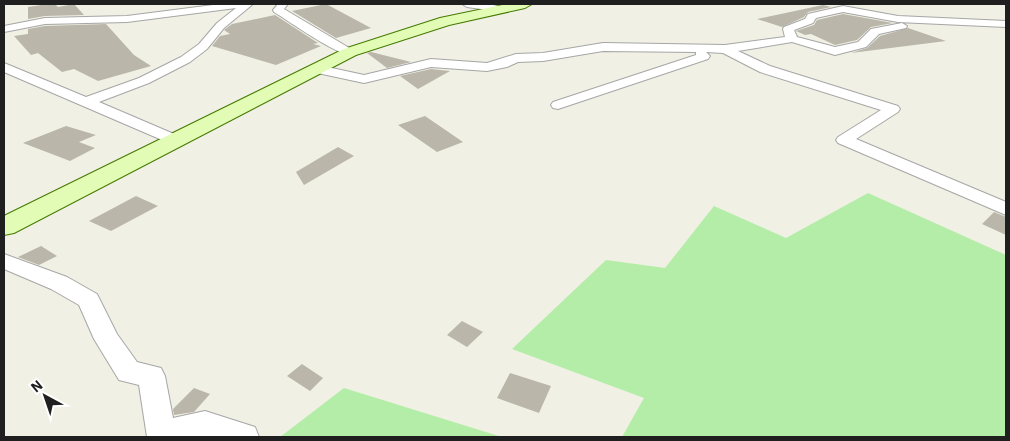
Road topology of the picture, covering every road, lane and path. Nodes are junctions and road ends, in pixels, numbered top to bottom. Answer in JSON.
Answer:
{"nodes":[{"id":1,"x":242,"y":4,"type":"edge"},
{"id":2,"x":248,"y":4,"type":"edge"},
{"id":3,"x":284,"y":4,"type":"edge"},
{"id":4,"x":467,"y":4,"type":"edge"},
{"id":5,"x":525,"y":4,"type":"edge"},
{"id":6,"x":502,"y":8,"type":"junction"},
{"id":7,"x":1006,"y":24,"type":"edge"},
{"id":8,"x":902,"y":26,"type":"dead end"},
{"id":9,"x":4,"y":29,"type":"edge"},
{"id":10,"x":792,"y":39,"type":"junction"},
{"id":11,"x":696,"y":49,"type":"junction"},
{"id":12,"x":725,"y":50,"type":"junction"},
{"id":13,"x":350,"y":52,"type":"junction"},
{"id":14,"x":4,"y":67,"type":"edge"},
{"id":15,"x":318,"y":70,"type":"junction"},
{"id":16,"x":86,"y":102,"type":"junction"},
{"id":17,"x":558,"y":105,"type":"dead end"},
{"id":18,"x":175,"y":140,"type":"junction"},
{"id":19,"x":1006,"y":209,"type":"edge"},
{"id":20,"x":4,"y":227,"type":"edge"},
{"id":21,"x":4,"y":262,"type":"edge"},
{"id":22,"x":244,"y":437,"type":"edge"}],
"edges":[{"from":1,"to":9,"type":"street"},
{"from":2,"to":16,"type":"street"},
{"from":3,"to":13,"type":"street"},
{"from":4,"to":6,"type":"street"},
{"from":5,"to":6,"type":"main road"},
{"from":6,"to":13,"type":"main road"},
{"from":7,"to":10,"type":"street"},
{"from":8,"to":10,"type":"street"},
{"from":10,"to":12,"type":"street"},
{"from":11,"to":12,"type":"street"},
{"from":11,"to":15,"type":"street"},
{"from":11,"to":17,"type":"street"},
{"from":12,"to":19,"type":"street"},
{"from":13,"to":15,"type":"main road"},
{"from":14,"to":16,"type":"street"},
{"from":15,"to":18,"type":"main road"},
{"from":16,"to":18,"type":"street"},
{"from":18,"to":20,"type":"main road"},
{"from":21,"to":22,"type":"street"}]}
